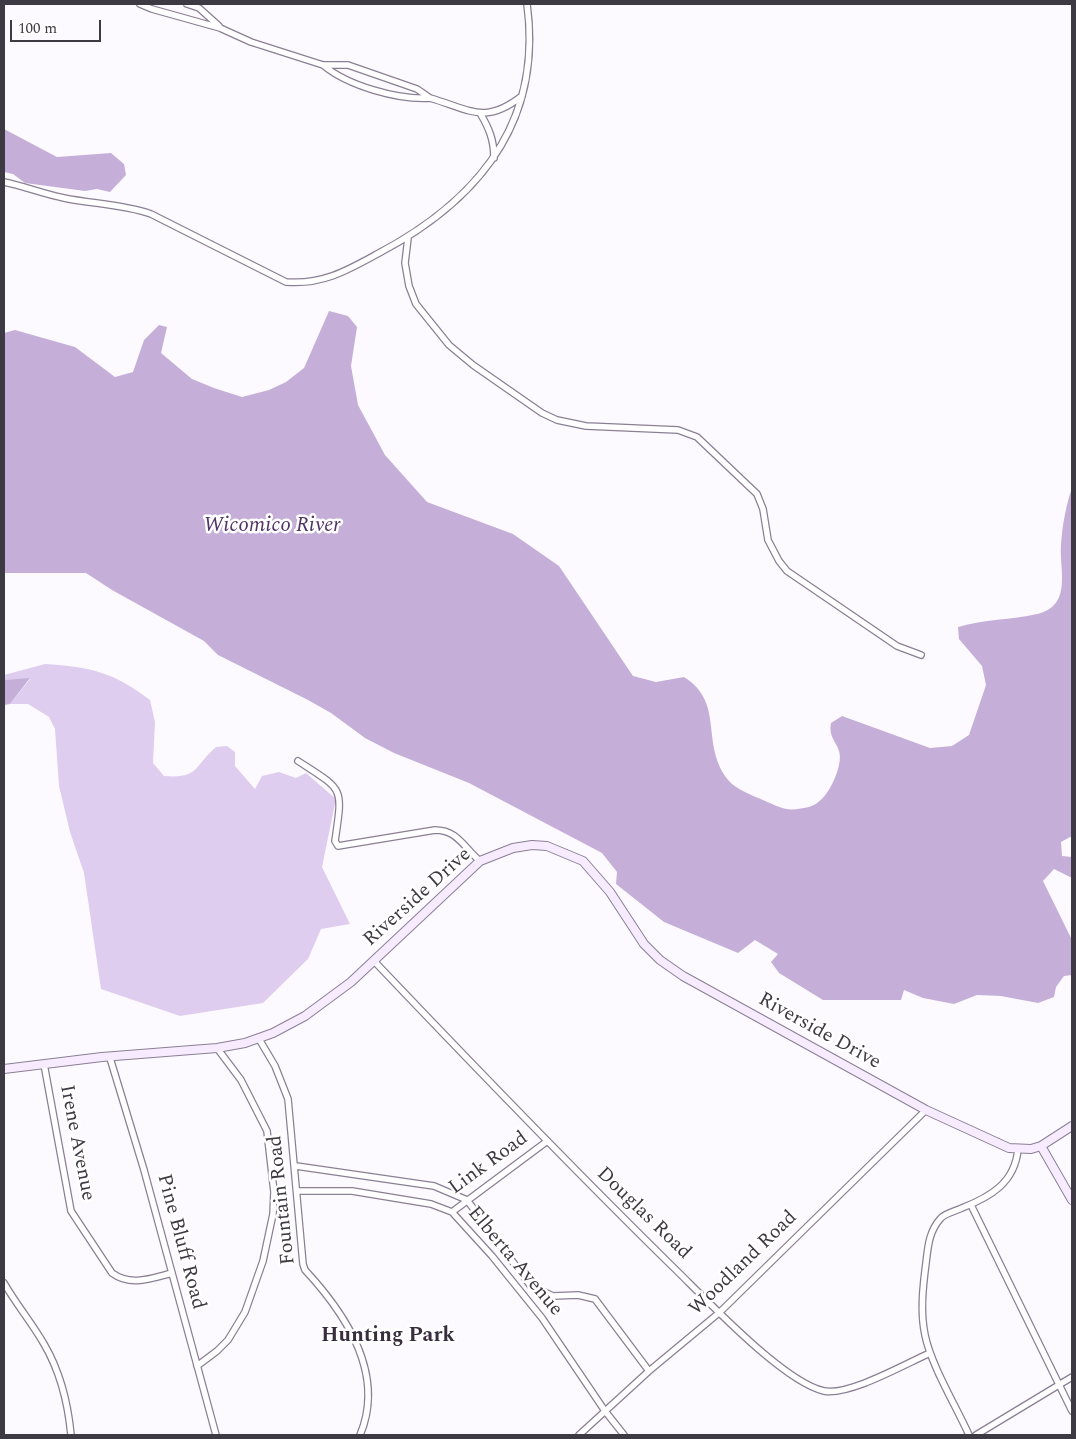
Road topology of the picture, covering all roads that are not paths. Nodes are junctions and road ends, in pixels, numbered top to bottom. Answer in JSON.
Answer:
{"nodes":[{"id":1,"x":140,"y":4,"type":"edge"},
{"id":2,"x":187,"y":4,"type":"edge"},
{"id":3,"x":527,"y":4,"type":"edge"},
{"id":4,"x":220,"y":28,"type":"junction"},
{"id":5,"x":323,"y":65,"type":"junction"},
{"id":6,"x":522,"y":96,"type":"junction"},
{"id":7,"x":430,"y":98,"type":"junction"},
{"id":8,"x":480,"y":113,"type":"junction"},
{"id":9,"x":494,"y":160,"type":"junction"},
{"id":10,"x":4,"y":182,"type":"edge"},
{"id":11,"x":408,"y":238,"type":"junction"},
{"id":12,"x":921,"y":655,"type":"dead end"},
{"id":13,"x":298,"y":761,"type":"dead end"},
{"id":14,"x":480,"y":861,"type":"junction"},
{"id":15,"x":374,"y":961,"type":"junction"},
{"id":16,"x":259,"y":1039,"type":"junction"},
{"id":17,"x":217,"y":1048,"type":"junction"},
{"id":18,"x":110,"y":1058,"type":"junction"},
{"id":19,"x":44,"y":1064,"type":"junction"},
{"id":20,"x":4,"y":1069,"type":"edge"},
{"id":21,"x":926,"y":1110,"type":"junction"},
{"id":22,"x":1072,"y":1126,"type":"edge"},
{"id":23,"x":546,"y":1142,"type":"junction"},
{"id":24,"x":1041,"y":1146,"type":"junction"},
{"id":25,"x":1018,"y":1149,"type":"junction"},
{"id":26,"x":296,"y":1166,"type":"junction"},
{"id":27,"x":298,"y":1191,"type":"junction"},
{"id":28,"x":467,"y":1200,"type":"junction"},
{"id":29,"x":1072,"y":1200,"type":"edge"},
{"id":30,"x":971,"y":1204,"type":"junction"},
{"id":31,"x":452,"y":1212,"type":"junction"},
{"id":32,"x":172,"y":1273,"type":"junction"},
{"id":33,"x":4,"y":1283,"type":"edge"},
{"id":34,"x":720,"y":1312,"type":"junction"},
{"id":35,"x":930,"y":1353,"type":"junction"},
{"id":36,"x":197,"y":1366,"type":"junction"},
{"id":37,"x":649,"y":1371,"type":"junction"},
{"id":38,"x":1072,"y":1377,"type":"edge"},
{"id":39,"x":1059,"y":1385,"type":"junction"},
{"id":40,"x":604,"y":1411,"type":"junction"},
{"id":41,"x":1072,"y":1411,"type":"edge"},
{"id":42,"x":71,"y":1435,"type":"edge"},
{"id":43,"x":216,"y":1435,"type":"edge"},
{"id":44,"x":360,"y":1435,"type":"edge"},
{"id":45,"x":579,"y":1435,"type":"edge"},
{"id":46,"x":624,"y":1435,"type":"edge"},
{"id":47,"x":969,"y":1435,"type":"edge"},
{"id":48,"x":976,"y":1435,"type":"edge"}],
"edges":[{"from":1,"to":4,"type":"street"},
{"from":2,"to":4,"type":"street"},
{"from":3,"to":6,"type":"street"},
{"from":4,"to":5,"type":"street"},
{"from":5,"to":7,"type":"street"},
{"from":5,"to":7,"type":"street"},
{"from":6,"to":8,"type":"street"},
{"from":6,"to":9,"type":"street"},
{"from":7,"to":8,"type":"street"},
{"from":8,"to":9,"type":"street"},
{"from":9,"to":11,"type":"street"},
{"from":10,"to":11,"type":"street"},
{"from":11,"to":12,"type":"street"},
{"from":13,"to":14,"type":"street"},
{"from":14,"to":15,"type":"street","name":"Riverside Drive"},
{"from":14,"to":21,"type":"street","name":"Riverside Drive"},
{"from":15,"to":16,"type":"street","name":"Riverside Drive"},
{"from":15,"to":23,"type":"street","name":"Douglas Road"},
{"from":16,"to":17,"type":"street","name":"Riverside Drive"},
{"from":16,"to":26,"type":"street","name":"Fountain Road"},
{"from":17,"to":18,"type":"street","name":"Riverside Drive"},
{"from":17,"to":36,"type":"street"},
{"from":18,"to":19,"type":"street","name":"Riverside Drive"},
{"from":18,"to":32,"type":"street","name":"Pine Bluff Road"},
{"from":19,"to":20,"type":"street","name":"Riverside Drive"},
{"from":19,"to":32,"type":"street","name":"Irene Avenue"},
{"from":21,"to":25,"type":"street","name":"Riverside Drive"},
{"from":21,"to":34,"type":"street","name":"Woodland Road"},
{"from":22,"to":24,"type":"street","name":"Riverside Drive"},
{"from":23,"to":28,"type":"street","name":"Link Road"},
{"from":23,"to":34,"type":"street","name":"Douglas Road"},
{"from":24,"to":25,"type":"street","name":"Riverside Drive"},
{"from":24,"to":29,"type":"street"},
{"from":25,"to":30,"type":"street"},
{"from":26,"to":27,"type":"street","name":"Fountain Road"},
{"from":26,"to":28,"type":"street"},
{"from":27,"to":31,"type":"street","name":"Elberta Avenue"},
{"from":27,"to":44,"type":"street","name":"Fountain Road"},
{"from":28,"to":31,"type":"street","name":"Link Road"},
{"from":28,"to":37,"type":"street"},
{"from":30,"to":35,"type":"street"},
{"from":30,"to":39,"type":"street"},
{"from":31,"to":40,"type":"street","name":"Elberta Avenue"},
{"from":32,"to":36,"type":"street","name":"Pine Bluff Road"},
{"from":33,"to":42,"type":"street"},
{"from":34,"to":35,"type":"street","name":"Douglas Road"},
{"from":34,"to":37,"type":"street","name":"Woodland Road"},
{"from":35,"to":47,"type":"street"},
{"from":36,"to":43,"type":"street","name":"Pine Bluff Road"},
{"from":37,"to":40,"type":"street","name":"Woodland Road"},
{"from":38,"to":39,"type":"street"},
{"from":39,"to":41,"type":"street"},
{"from":39,"to":48,"type":"street"},
{"from":40,"to":45,"type":"street","name":"Woodland Road"},
{"from":40,"to":46,"type":"street","name":"Elberta Avenue"}]}
